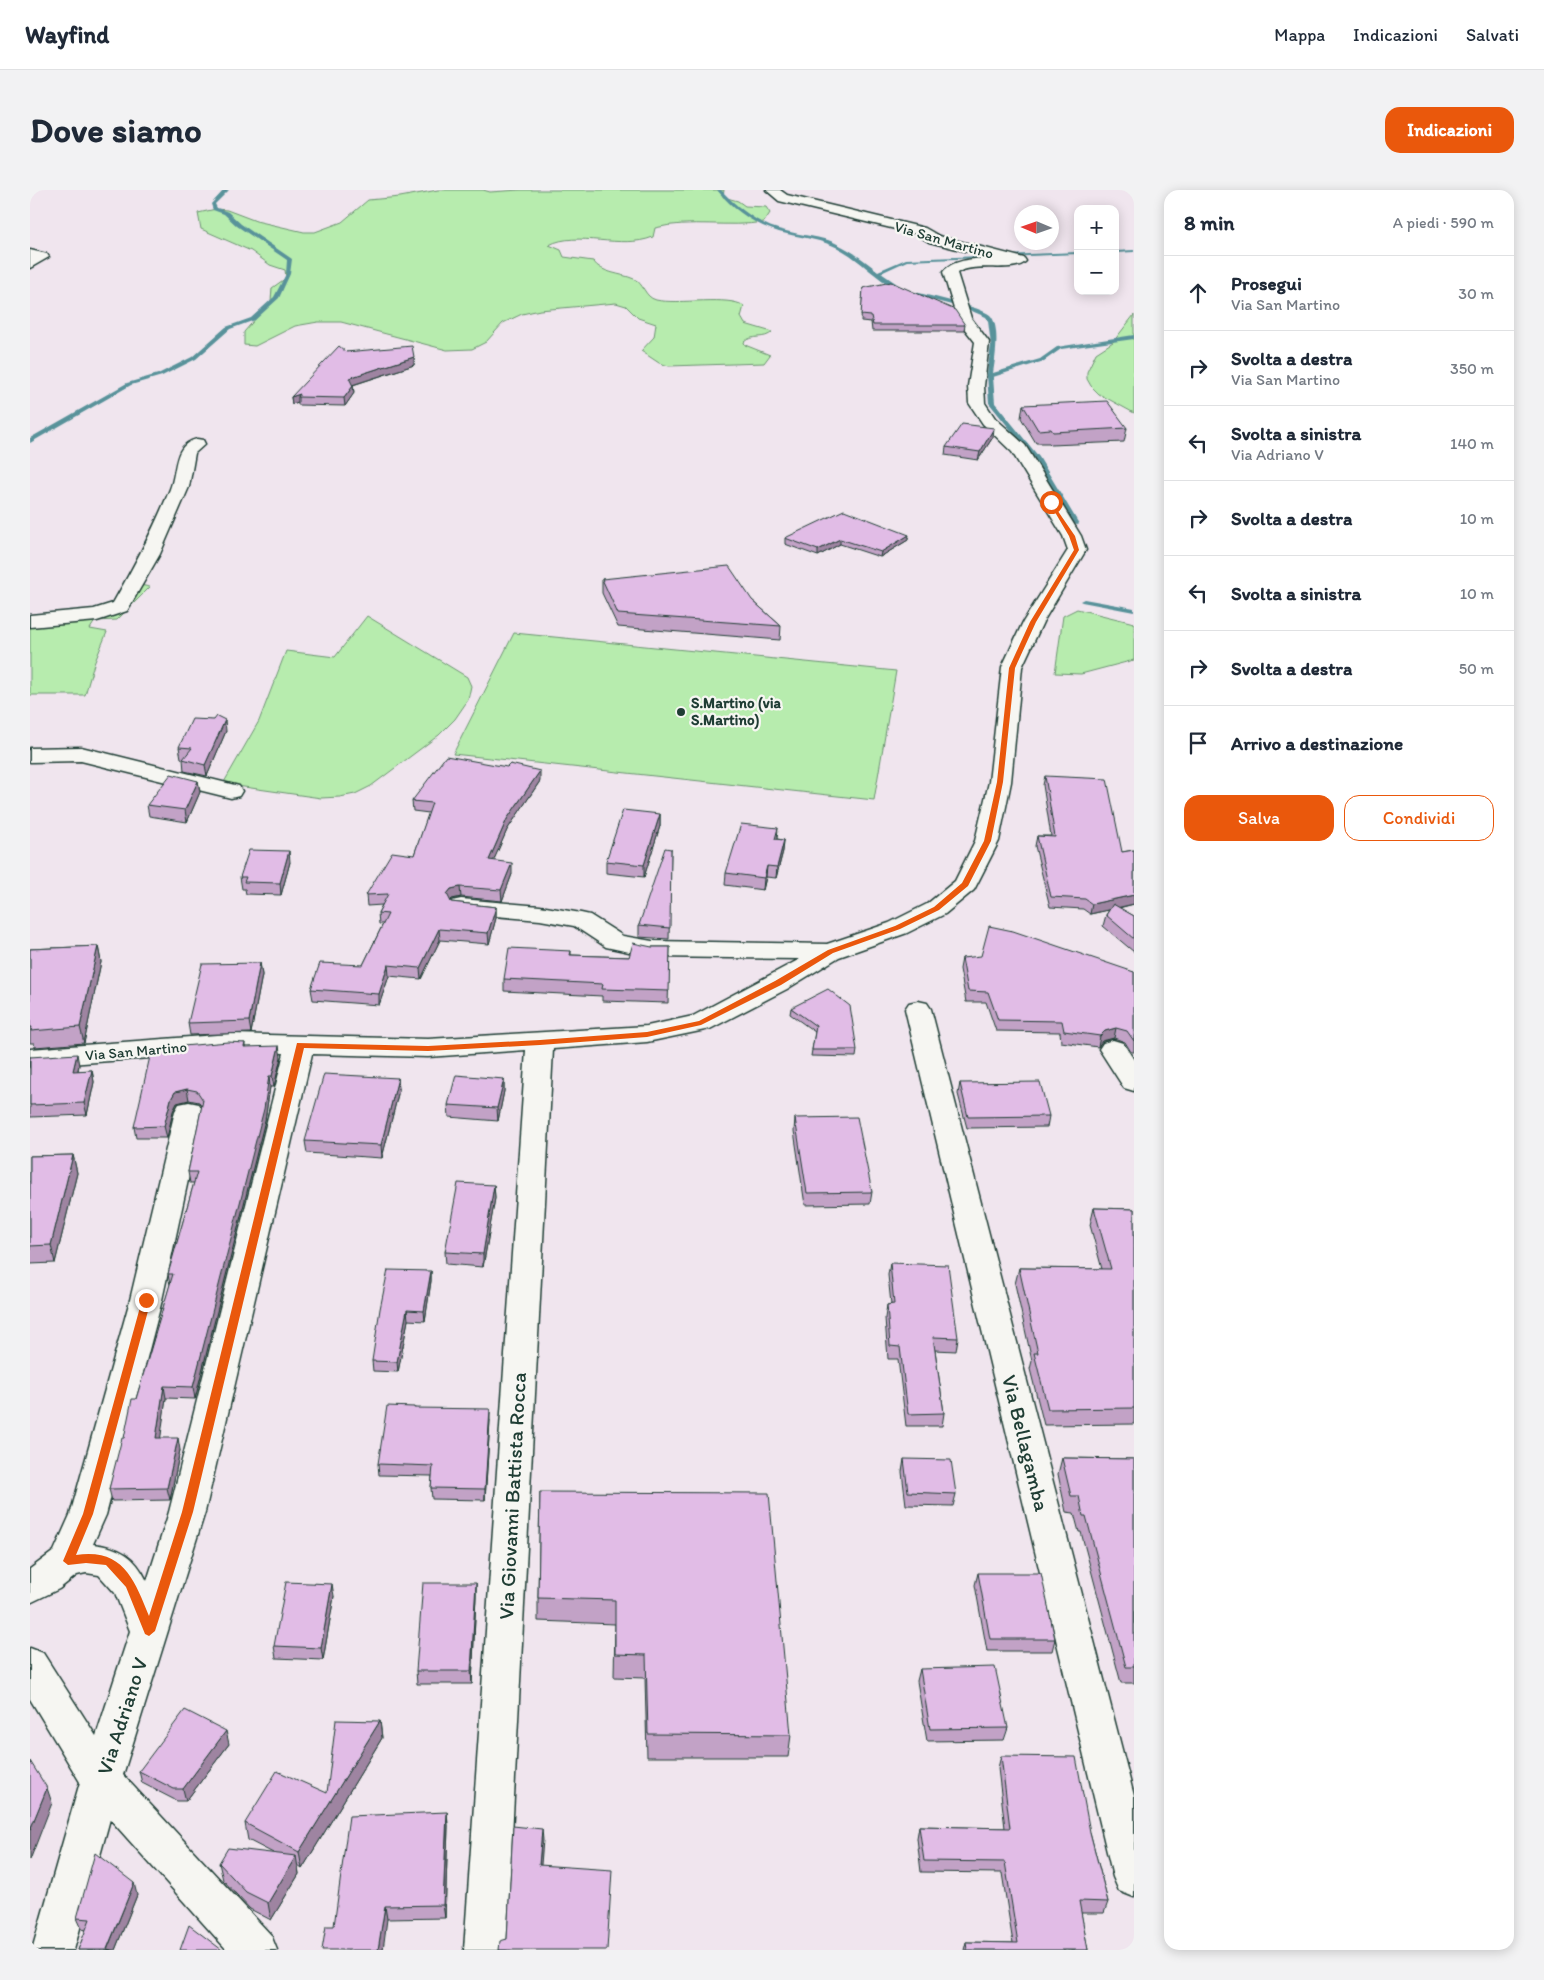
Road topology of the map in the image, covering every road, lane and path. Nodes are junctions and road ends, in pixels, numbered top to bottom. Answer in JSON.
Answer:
{"nodes":[{"id":1,"x":772,"y":190,"type":"edge"},
{"id":2,"x":30,"y":254,"type":"edge"},
{"id":3,"x":30,"y":264,"type":"edge"},
{"id":4,"x":197,"y":444,"type":"dead end"},
{"id":5,"x":30,"y":620,"type":"edge"},
{"id":6,"x":30,"y":755,"type":"edge"},
{"id":7,"x":231,"y":791,"type":"dead end"},
{"id":8,"x":461,"y":906,"type":"edge"},
{"id":9,"x":830,"y":952,"type":"junction"},
{"id":10,"x":918,"y":1009,"type":"dead end"},
{"id":11,"x":540,"y":1042,"type":"junction"},
{"id":12,"x":300,"y":1045,"type":"junction"},
{"id":13,"x":1113,"y":1049,"type":"dead end"},
{"id":14,"x":30,"y":1058,"type":"edge"},
{"id":15,"x":1134,"y":1082,"type":"edge"},
{"id":16,"x":189,"y":1111,"type":"dead end"},
{"id":17,"x":68,"y":1561,"type":"junction"},
{"id":18,"x":30,"y":1588,"type":"edge"},
{"id":19,"x":149,"y":1631,"type":"junction"},
{"id":20,"x":30,"y":1665,"type":"edge"},
{"id":21,"x":101,"y":1780,"type":"junction"},
{"id":22,"x":1134,"y":1877,"type":"edge"},
{"id":23,"x":53,"y":1950,"type":"edge"},
{"id":24,"x":256,"y":1950,"type":"edge"},
{"id":25,"x":485,"y":1950,"type":"edge"}],
"edges":[{"from":1,"to":9,"type":"street","name":"Via San Martino"},
{"from":2,"to":3,"type":"street"},
{"from":4,"to":5,"type":"street"},
{"from":6,"to":7,"type":"street"},
{"from":8,"to":9,"type":"street"},
{"from":9,"to":11,"type":"street","name":"Via San Martino"},
{"from":10,"to":22,"type":"street","name":"Via Bellagamba"},
{"from":11,"to":12,"type":"street","name":"Via San Martino"},
{"from":11,"to":25,"type":"street","name":"Via Giovanni Battista Rocca"},
{"from":12,"to":14,"type":"street","name":"Via San Martino"},
{"from":12,"to":19,"type":"street","name":"Via Adriano V"},
{"from":13,"to":15,"type":"street"},
{"from":16,"to":17,"type":"street"},
{"from":17,"to":18,"type":"street"},
{"from":17,"to":19,"type":"street"},
{"from":19,"to":21,"type":"street","name":"Via Adriano V"},
{"from":20,"to":21,"type":"street"},
{"from":21,"to":23,"type":"street","name":"Via Adriano V"},
{"from":21,"to":24,"type":"street"}]}
